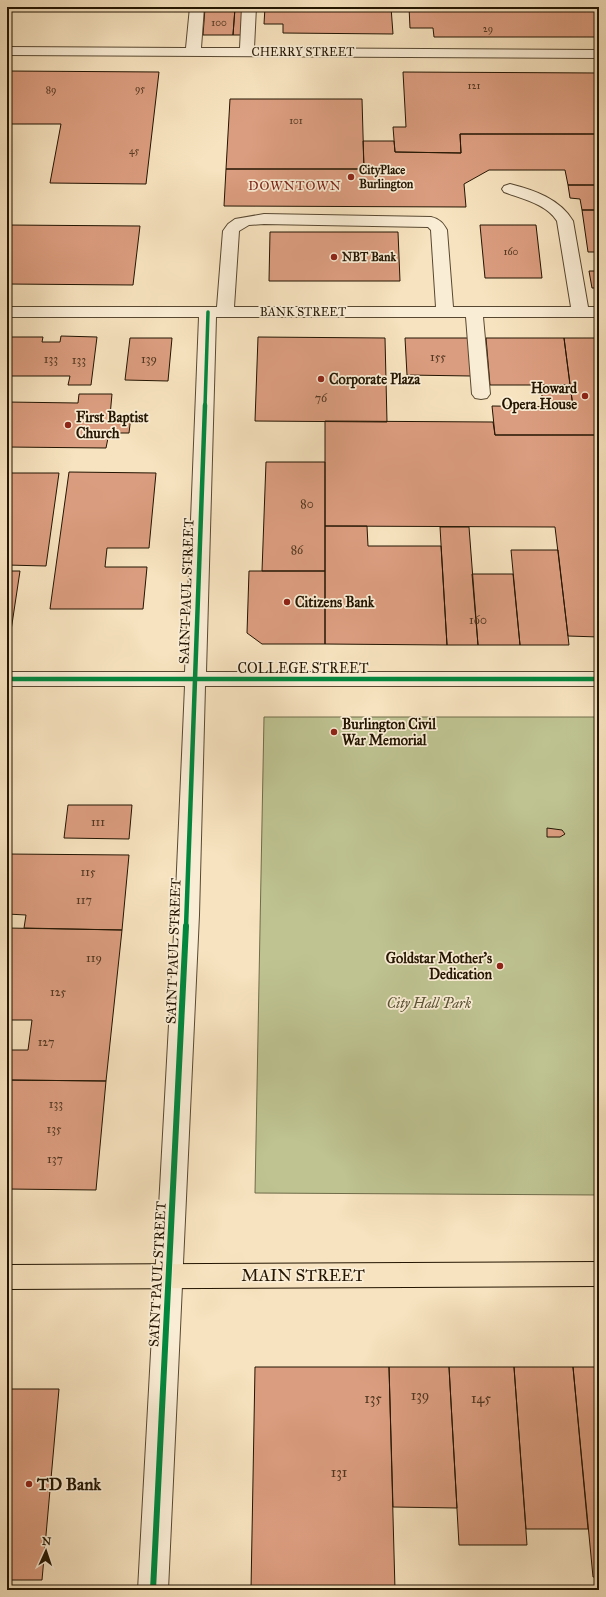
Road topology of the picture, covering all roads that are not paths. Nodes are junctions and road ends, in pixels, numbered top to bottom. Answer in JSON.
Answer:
{"nodes":[{"id":1,"x":197,"y":7,"type":"edge"},
{"id":2,"x":249,"y":7,"type":"edge"},
{"id":3,"x":7,"y":51,"type":"edge"},
{"id":4,"x":193,"y":52,"type":"junction"},
{"id":5,"x":247,"y":52,"type":"junction"},
{"id":6,"x":599,"y":54,"type":"edge"},
{"id":7,"x":510,"y":189,"type":"dead end"},
{"id":8,"x":7,"y":312,"type":"edge"},
{"id":9,"x":217,"y":312,"type":"junction"},
{"id":10,"x":445,"y":312,"type":"junction"},
{"id":11,"x":474,"y":312,"type":"junction"},
{"id":12,"x":580,"y":312,"type":"junction"},
{"id":13,"x":599,"y":312,"type":"edge"},
{"id":14,"x":481,"y":394,"type":"dead end"},
{"id":15,"x":7,"y":679,"type":"edge"},
{"id":16,"x":599,"y":679,"type":"edge"},
{"id":17,"x":194,"y":680,"type":"junction"},
{"id":18,"x":599,"y":1274,"type":"edge"},
{"id":19,"x":169,"y":1276,"type":"junction"},
{"id":20,"x":7,"y":1277,"type":"edge"},
{"id":21,"x":153,"y":1590,"type":"edge"}],
"edges":[{"from":1,"to":4,"type":"street"},
{"from":2,"to":5,"type":"street"},
{"from":3,"to":4,"type":"street","name":"CHERRY STREET"},
{"from":4,"to":5,"type":"street","name":"CHERRY STREET"},
{"from":5,"to":6,"type":"street","name":"CHERRY STREET"},
{"from":7,"to":12,"type":"street"},
{"from":8,"to":9,"type":"street","name":"BANK STREET"},
{"from":9,"to":10,"type":"street","name":"BANK STREET"},
{"from":9,"to":10,"type":"street","name":"SAINT PAUL STREET"},
{"from":9,"to":17,"type":"street","name":"SAINT PAUL STREET"},
{"from":10,"to":11,"type":"street","name":"BANK STREET"},
{"from":11,"to":12,"type":"street","name":"BANK STREET"},
{"from":11,"to":14,"type":"street"},
{"from":12,"to":13,"type":"street","name":"BANK STREET"},
{"from":15,"to":17,"type":"street","name":"COLLEGE STREET"},
{"from":16,"to":17,"type":"street","name":"COLLEGE STREET"},
{"from":17,"to":19,"type":"street","name":"SAINT PAUL STREET"},
{"from":18,"to":19,"type":"main road","name":"MAIN STREET"},
{"from":19,"to":20,"type":"main road","name":"MAIN STREET"},
{"from":19,"to":21,"type":"street","name":"SAINT PAUL STREET"}]}
